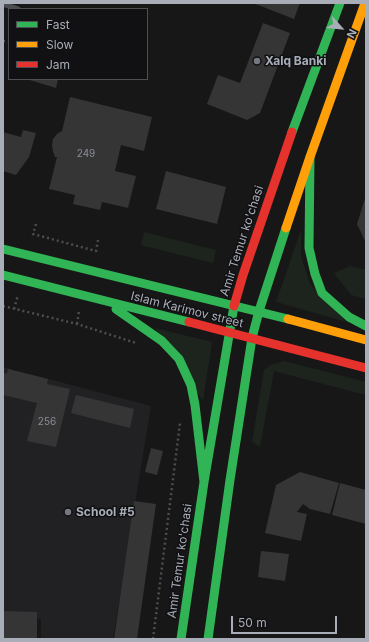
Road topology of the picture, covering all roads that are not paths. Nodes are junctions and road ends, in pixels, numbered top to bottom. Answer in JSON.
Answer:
{"nodes":[{"id":1,"x":340,"y":3,"type":"edge"},
{"id":2,"x":365,"y":3,"type":"edge"},
{"id":3,"x":3,"y":4,"type":"edge"},
{"id":4,"x":15,"y":8,"type":"edge"},
{"id":5,"x":310,"y":157,"type":"junction"},
{"id":6,"x":3,"y":249,"type":"edge"},
{"id":7,"x":3,"y":276,"type":"edge"},
{"id":8,"x":103,"y":302,"type":"junction"},
{"id":9,"x":234,"y":306,"type":"junction"},
{"id":10,"x":259,"y":311,"type":"junction"},
{"id":11,"x":366,"y":326,"type":"edge"},
{"id":12,"x":229,"y":332,"type":"junction"},
{"id":13,"x":252,"y":338,"type":"junction"},
{"id":14,"x":366,"y":340,"type":"edge"},
{"id":15,"x":366,"y":368,"type":"edge"},
{"id":16,"x":204,"y":482,"type":"junction"},
{"id":17,"x":181,"y":639,"type":"edge"},
{"id":18,"x":208,"y":639,"type":"edge"}],
"edges":[{"from":1,"to":9,"type":"main road","name":"Amir Temur ko'chasi"},
{"from":2,"to":5,"type":"main road"},
{"from":3,"to":4,"type":"lane"},
{"from":5,"to":10,"type":"main road"},
{"from":5,"to":11,"type":"main road"},
{"from":6,"to":9,"type":"main road","name":"Islam Karimov street"},
{"from":7,"to":8,"type":"main road","name":"Islam Karimov street"},
{"from":8,"to":12,"type":"main road","name":"Islam Karimov street"},
{"from":8,"to":16,"type":"main road"},
{"from":9,"to":10,"type":"main road","name":"Islam Karimov street"},
{"from":9,"to":12,"type":"main road","name":"Amir Temur ko'chasi"},
{"from":10,"to":13,"type":"main road"},
{"from":10,"to":14,"type":"main road","name":"Islam Karimov street"},
{"from":12,"to":13,"type":"main road","name":"Islam Karimov street"},
{"from":12,"to":16,"type":"main road","name":"Amir Temur ko'chasi"},
{"from":13,"to":15,"type":"main road","name":"Islam Karimov street"},
{"from":13,"to":18,"type":"main road"},
{"from":16,"to":17,"type":"main road","name":"Amir Temur ko'chasi"}]}
